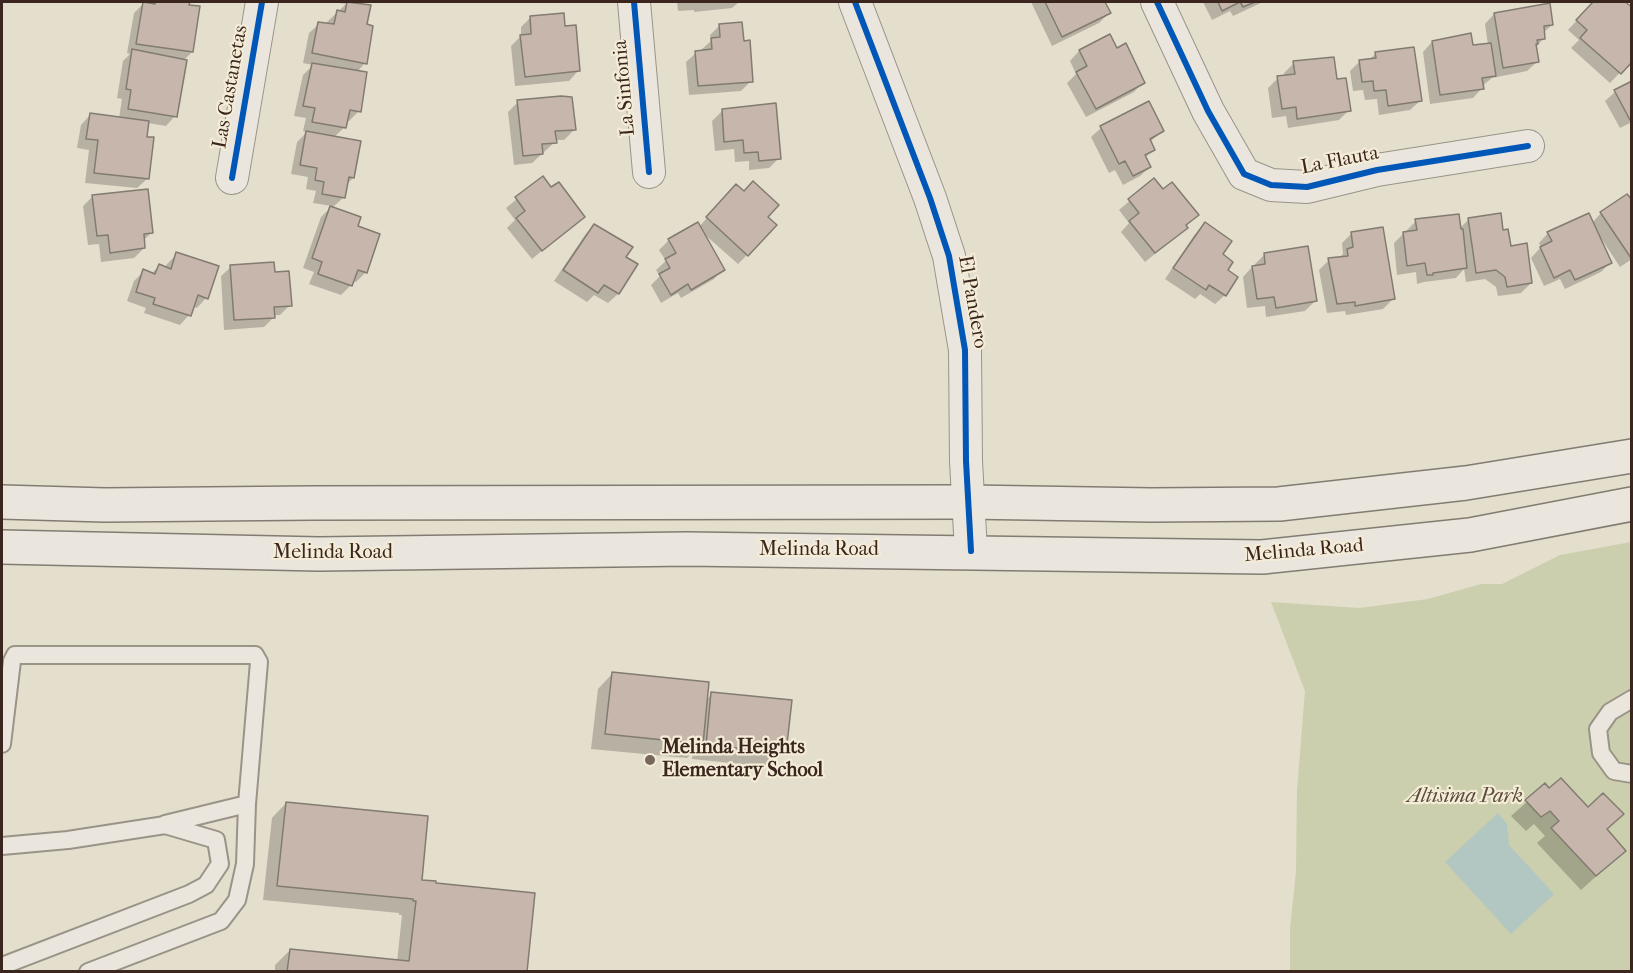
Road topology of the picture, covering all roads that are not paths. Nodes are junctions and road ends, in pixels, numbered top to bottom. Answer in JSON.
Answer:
{"nodes":[{"id":1,"x":262,"y":2,"type":"edge"},
{"id":2,"x":634,"y":2,"type":"edge"},
{"id":3,"x":855,"y":2,"type":"edge"},
{"id":4,"x":1157,"y":2,"type":"edge"},
{"id":5,"x":1528,"y":146,"type":"dead end"},
{"id":6,"x":649,"y":172,"type":"dead end"},
{"id":7,"x":232,"y":178,"type":"dead end"},
{"id":8,"x":1632,"y":456,"type":"edge"},
{"id":9,"x":2,"y":502,"type":"edge"},
{"id":10,"x":968,"y":502,"type":"junction"},
{"id":11,"x":1632,"y":504,"type":"edge"},
{"id":12,"x":2,"y":547,"type":"edge"},
{"id":13,"x":971,"y":551,"type":"junction"},
{"id":14,"x":1632,"y":699,"type":"edge"},
{"id":15,"x":2,"y":744,"type":"edge"},
{"id":16,"x":1632,"y":774,"type":"edge"},
{"id":17,"x":247,"y":804,"type":"junction"},
{"id":18,"x":165,"y":825,"type":"junction"},
{"id":19,"x":2,"y":846,"type":"edge"},
{"id":20,"x":2,"y":966,"type":"edge"},
{"id":21,"x":88,"y":972,"type":"edge"}],
"edges":[{"from":1,"to":7,"type":"street","name":"Las Castanetas"},
{"from":2,"to":6,"type":"street","name":"La Sinfonia"},
{"from":3,"to":10,"type":"street","name":"El Pandero"},
{"from":4,"to":5,"type":"street","name":"La Flauta"},
{"from":8,"to":10,"type":"main road"},
{"from":9,"to":10,"type":"main road"},
{"from":10,"to":13,"type":"street","name":"El Pandero"},
{"from":11,"to":13,"type":"main road","name":"Melinda Road"},
{"from":12,"to":13,"type":"main road","name":"Melinda Road"},
{"from":14,"to":16,"type":"lane"},
{"from":15,"to":17,"type":"lane"},
{"from":17,"to":18,"type":"lane"},
{"from":17,"to":21,"type":"lane"},
{"from":18,"to":19,"type":"lane"},
{"from":18,"to":20,"type":"lane"}]}
